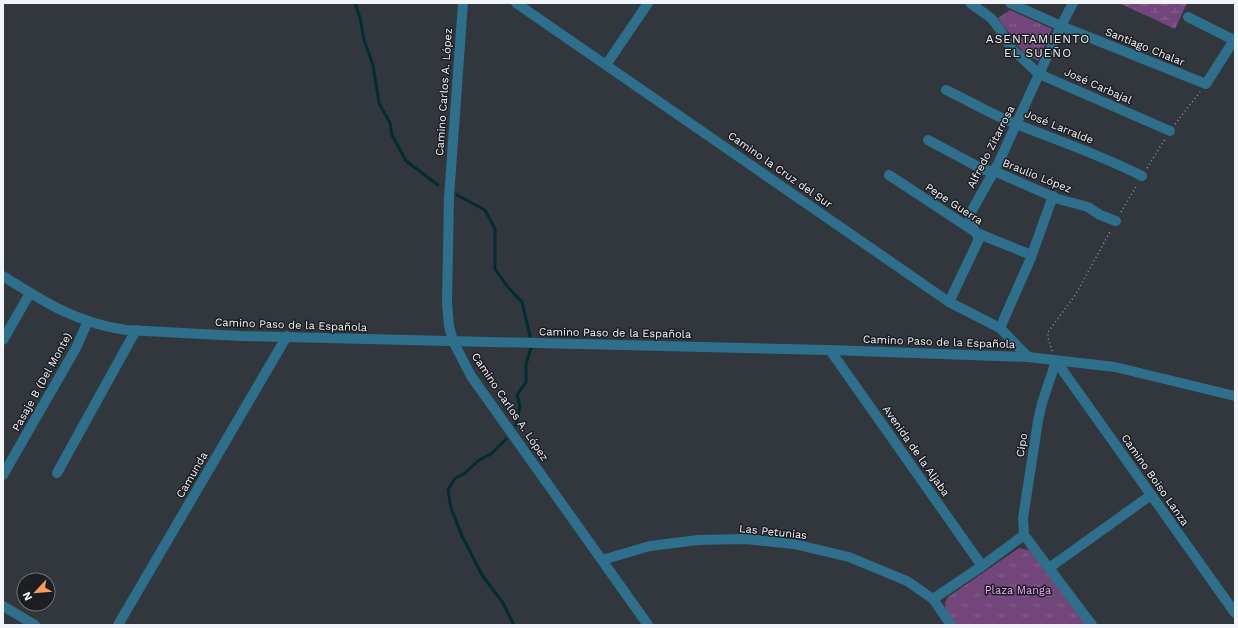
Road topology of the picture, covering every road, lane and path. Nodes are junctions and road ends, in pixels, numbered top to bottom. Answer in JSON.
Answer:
{"nodes":[{"id":1,"x":462,"y":3,"type":"edge"},
{"id":2,"x":648,"y":3,"type":"edge"},
{"id":3,"x":970,"y":3,"type":"edge"},
{"id":4,"x":1010,"y":3,"type":"edge"},
{"id":5,"x":1073,"y":3,"type":"edge"},
{"id":6,"x":522,"y":4,"type":"edge"},
{"id":7,"x":1188,"y":16,"type":"dead end"},
{"id":8,"x":1061,"y":26,"type":"junction"},
{"id":9,"x":606,"y":65,"type":"junction"},
{"id":10,"x":1039,"y":74,"type":"junction"},
{"id":11,"x":946,"y":90,"type":"dead end"},
{"id":12,"x":1017,"y":123,"type":"junction"},
{"id":13,"x":1170,"y":131,"type":"dead end"},
{"id":14,"x":928,"y":140,"type":"dead end"},
{"id":15,"x":994,"y":172,"type":"junction"},
{"id":16,"x":889,"y":175,"type":"dead end"},
{"id":17,"x":1142,"y":176,"type":"dead end"},
{"id":18,"x":1053,"y":196,"type":"junction"},
{"id":19,"x":1116,"y":221,"type":"dead end"},
{"id":20,"x":977,"y":233,"type":"junction"},
{"id":21,"x":1031,"y":255,"type":"junction"},
{"id":22,"x":3,"y":276,"type":"edge"},
{"id":23,"x":30,"y":294,"type":"junction"},
{"id":24,"x":949,"y":302,"type":"junction"},
{"id":25,"x":88,"y":321,"type":"junction"},
{"id":26,"x":1000,"y":328,"type":"junction"},
{"id":27,"x":136,"y":330,"type":"junction"},
{"id":28,"x":287,"y":336,"type":"junction"},
{"id":29,"x":3,"y":340,"type":"edge"},
{"id":30,"x":454,"y":341,"type":"junction"},
{"id":31,"x":830,"y":350,"type":"junction"},
{"id":32,"x":1028,"y":357,"type":"junction"},
{"id":33,"x":1056,"y":361,"type":"junction"},
{"id":34,"x":1235,"y":396,"type":"edge"},
{"id":35,"x":57,"y":473,"type":"dead end"},
{"id":36,"x":3,"y":475,"type":"edge"},
{"id":37,"x":1151,"y":495,"type":"junction"},
{"id":38,"x":1024,"y":535,"type":"junction"},
{"id":39,"x":602,"y":560,"type":"junction"},
{"id":40,"x":982,"y":566,"type":"junction"},
{"id":41,"x":1049,"y":568,"type":"junction"},
{"id":42,"x":933,"y":599,"type":"junction"},
{"id":43,"x":3,"y":606,"type":"edge"},
{"id":44,"x":1235,"y":613,"type":"edge"},
{"id":45,"x":35,"y":625,"type":"edge"},
{"id":46,"x":118,"y":625,"type":"edge"},
{"id":47,"x":648,"y":625,"type":"edge"},
{"id":48,"x":951,"y":625,"type":"edge"},
{"id":49,"x":1092,"y":625,"type":"edge"}],
"edges":[{"from":1,"to":30,"type":"street","name":"Camino Carlos A. López"},
{"from":2,"to":9,"type":"street"},
{"from":3,"to":10,"type":"street","name":"José Carbajal"},
{"from":4,"to":8,"type":"street","name":"Santiago Chalar"},
{"from":5,"to":8,"type":"street","name":"Alfredo Zitarrosa"},
{"from":6,"to":9,"type":"street","name":"Camino la Cruz del Sur"},
{"from":7,"to":8,"type":"street","name":"Santiago Chalar"},
{"from":8,"to":10,"type":"street","name":"Alfredo Zitarrosa"},
{"from":9,"to":24,"type":"street","name":"Camino la Cruz del Sur"},
{"from":10,"to":12,"type":"street","name":"Alfredo Zitarrosa"},
{"from":10,"to":13,"type":"street","name":"José Carbajal"},
{"from":11,"to":12,"type":"street","name":"José Larralde"},
{"from":12,"to":15,"type":"street","name":"Alfredo Zitarrosa"},
{"from":12,"to":17,"type":"street","name":"José Larralde"},
{"from":14,"to":15,"type":"street","name":"Braulio López"},
{"from":15,"to":18,"type":"street","name":"Braulio López"},
{"from":15,"to":20,"type":"street","name":"Alfredo Zitarrosa"},
{"from":16,"to":20,"type":"street","name":"Pepe Guerra"},
{"from":18,"to":19,"type":"street","name":"Braulio López"},
{"from":18,"to":21,"type":"street"},
{"from":20,"to":21,"type":"street","name":"Pepe Guerra"},
{"from":20,"to":24,"type":"street"},
{"from":21,"to":26,"type":"street"},
{"from":22,"to":23,"type":"street","name":"Camino Paso de la Española"},
{"from":23,"to":25,"type":"street","name":"Camino Paso de la Española"},
{"from":23,"to":29,"type":"street"},
{"from":24,"to":26,"type":"street","name":"Camino la Cruz del Sur"},
{"from":25,"to":27,"type":"street","name":"Camino Paso de la Española"},
{"from":25,"to":36,"type":"street","name":"Pasaje B (Del Monte)"},
{"from":26,"to":32,"type":"street","name":"Camino la Cruz del Sur"},
{"from":27,"to":28,"type":"street","name":"Camino Paso de la Española"},
{"from":27,"to":35,"type":"street"},
{"from":28,"to":30,"type":"street","name":"Camino Paso de la Española"},
{"from":28,"to":46,"type":"street","name":"Camunda"},
{"from":30,"to":31,"type":"street","name":"Camino Paso de la Española"},
{"from":30,"to":39,"type":"street","name":"Camino Carlos A. López"},
{"from":31,"to":32,"type":"street","name":"Camino Paso de la Española"},
{"from":31,"to":40,"type":"street","name":"Avenida de la Aljaba"},
{"from":32,"to":33,"type":"street","name":"Camino Paso de la Española"},
{"from":33,"to":34,"type":"street","name":"Camino Paso de la Española"},
{"from":33,"to":37,"type":"street","name":"Camino Boiso Lanza"},
{"from":33,"to":38,"type":"street","name":"Cipo"},
{"from":37,"to":41,"type":"street"},
{"from":37,"to":44,"type":"street","name":"Camino Boiso Lanza"},
{"from":38,"to":40,"type":"street"},
{"from":38,"to":41,"type":"street"},
{"from":39,"to":42,"type":"street","name":"Las Petunias"},
{"from":39,"to":47,"type":"street","name":"Camino Carlos A. López"},
{"from":40,"to":42,"type":"street"},
{"from":41,"to":49,"type":"street"},
{"from":42,"to":48,"type":"street"},
{"from":43,"to":45,"type":"street"}]}
